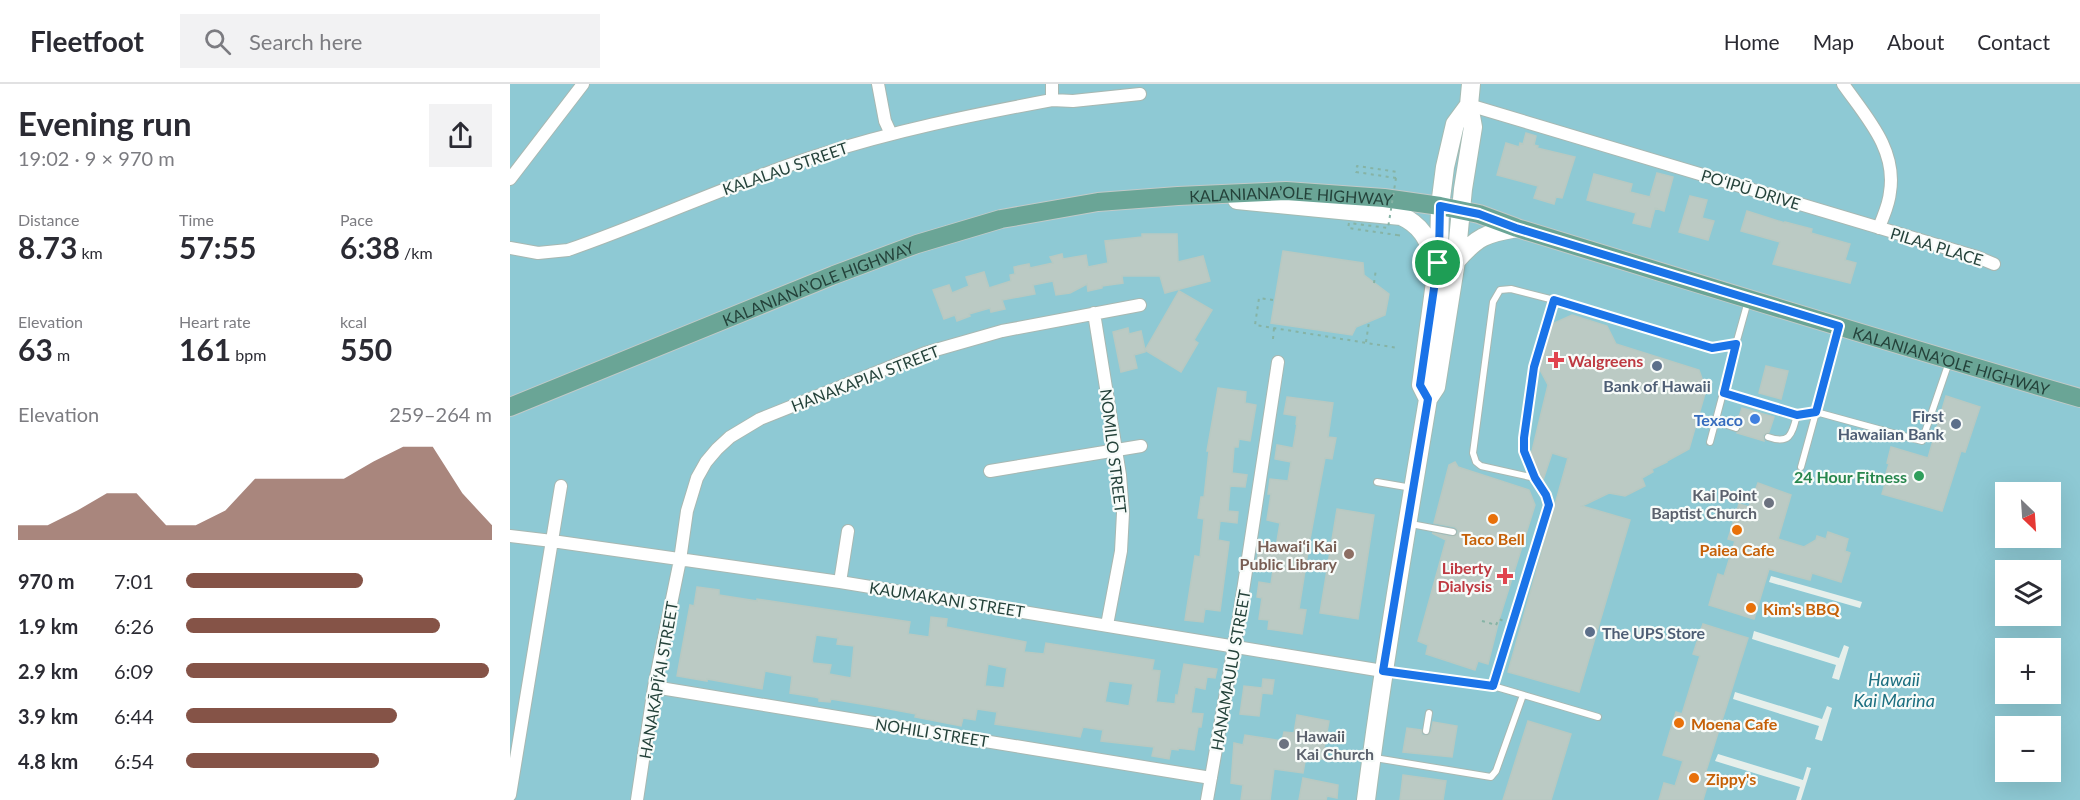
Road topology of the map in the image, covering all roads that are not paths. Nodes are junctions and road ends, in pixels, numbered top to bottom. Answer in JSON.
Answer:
{"nodes":[{"id":1,"x":583,"y":84,"type":"edge"},
{"id":2,"x":878,"y":84,"type":"edge"},
{"id":3,"x":1052,"y":84,"type":"edge"},
{"id":4,"x":1471,"y":84,"type":"edge"},
{"id":5,"x":1843,"y":84,"type":"edge"},
{"id":6,"x":1140,"y":94,"type":"dead end"},
{"id":7,"x":1052,"y":99,"type":"junction"},
{"id":8,"x":1469,"y":105,"type":"junction"},
{"id":9,"x":891,"y":134,"type":"junction"},
{"id":10,"x":510,"y":179,"type":"edge"},
{"id":11,"x":1178,"y":196,"type":"junction"},
{"id":12,"x":1440,"y":206,"type":"junction"},
{"id":13,"x":1461,"y":210,"type":"junction"},
{"id":14,"x":1516,"y":228,"type":"junction"},
{"id":15,"x":1880,"y":228,"type":"junction"},
{"id":16,"x":510,"y":248,"type":"edge"},
{"id":17,"x":1456,"y":261,"type":"junction"},
{"id":18,"x":1438,"y":263,"type":"junction"},
{"id":19,"x":1994,"y":264,"type":"dead end"},
{"id":20,"x":1749,"y":298,"type":"junction"},
{"id":21,"x":1554,"y":300,"type":"junction"},
{"id":22,"x":1140,"y":305,"type":"dead end"},
{"id":23,"x":1094,"y":313,"type":"junction"},
{"id":24,"x":1839,"y":326,"type":"junction"},
{"id":25,"x":1736,"y":344,"type":"junction"},
{"id":26,"x":1950,"y":360,"type":"junction"},
{"id":27,"x":1278,"y":362,"type":"dead end"},
{"id":28,"x":1724,"y":393,"type":"junction"},
{"id":29,"x":2080,"y":398,"type":"edge"},
{"id":30,"x":1428,"y":399,"type":"junction"},
{"id":31,"x":510,"y":407,"type":"edge"},
{"id":32,"x":1816,"y":412,"type":"junction"},
{"id":33,"x":1797,"y":415,"type":"junction"},
{"id":34,"x":1715,"y":421,"type":"junction"},
{"id":35,"x":1736,"y":428,"type":"dead end"},
{"id":36,"x":1768,"y":437,"type":"dead end"},
{"id":37,"x":1710,"y":442,"type":"dead end"},
{"id":38,"x":1141,"y":446,"type":"dead end"},
{"id":39,"x":1115,"y":449,"type":"junction"},
{"id":40,"x":1801,"y":467,"type":"dead end"},
{"id":41,"x":990,"y":471,"type":"dead end"},
{"id":42,"x":1535,"y":478,"type":"junction"},
{"id":43,"x":1377,"y":482,"type":"dead end"},
{"id":44,"x":561,"y":486,"type":"dead end"},
{"id":45,"x":1413,"y":488,"type":"junction"},
{"id":46,"x":1407,"y":523,"type":"junction"},
{"id":47,"x":848,"y":531,"type":"dead end"},
{"id":48,"x":1452,"y":532,"type":"dead end"},
{"id":49,"x":510,"y":536,"type":"edge"},
{"id":50,"x":552,"y":540,"type":"junction"},
{"id":51,"x":680,"y":560,"type":"junction"},
{"id":52,"x":840,"y":582,"type":"junction"},
{"id":53,"x":1107,"y":625,"type":"junction"},
{"id":54,"x":1235,"y":647,"type":"junction"},
{"id":55,"x":1383,"y":671,"type":"junction"},
{"id":56,"x":1493,"y":686,"type":"junction"},
{"id":57,"x":654,"y":687,"type":"junction"},
{"id":58,"x":1523,"y":695,"type":"junction"},
{"id":59,"x":1429,"y":713,"type":"dead end"},
{"id":60,"x":1598,"y":717,"type":"dead end"},
{"id":61,"x":1426,"y":731,"type":"dead end"},
{"id":62,"x":1422,"y":755,"type":"dead end"},
{"id":63,"x":1371,"y":757,"type":"junction"},
{"id":64,"x":1420,"y":765,"type":"junction"},
{"id":65,"x":1211,"y":778,"type":"junction"},
{"id":66,"x":510,"y":795,"type":"edge"},
{"id":67,"x":638,"y":800,"type":"edge"},
{"id":68,"x":1207,"y":800,"type":"edge"},
{"id":69,"x":1366,"y":800,"type":"edge"}],
"edges":[{"from":1,"to":10,"type":"street"},
{"from":2,"to":9,"type":"street"},
{"from":3,"to":7,"type":"street"},
{"from":4,"to":8,"type":"main road"},
{"from":5,"to":15,"type":"street"},
{"from":6,"to":7,"type":"street","name":"KALALAU STREET"},
{"from":7,"to":9,"type":"street","name":"KALALAU STREET"},
{"from":8,"to":12,"type":"main road"},
{"from":8,"to":13,"type":"main road"},
{"from":8,"to":15,"type":"street","name":"PO‘IPŪ DRIVE"},
{"from":9,"to":16,"type":"street","name":"KALALAU STREET"},
{"from":11,"to":12,"type":"main road","name":"KALANIANA’OLE HIGHWAY"},
{"from":11,"to":18,"type":"main road"},
{"from":11,"to":31,"type":"main road","name":"KALANIANA’OLE HIGHWAY"},
{"from":12,"to":13,"type":"main road","name":"KALANIANA’OLE HIGHWAY"},
{"from":12,"to":18,"type":"main road"},
{"from":13,"to":14,"type":"main road","name":"KALANIANA’OLE HIGHWAY"},
{"from":13,"to":17,"type":"main road"},
{"from":14,"to":17,"type":"main road"},
{"from":14,"to":20,"type":"main road","name":"KALANIANA’OLE HIGHWAY"},
{"from":15,"to":19,"type":"street","name":"PILAA PLACE"},
{"from":17,"to":30,"type":"main road"},
{"from":18,"to":30,"type":"main road"},
{"from":20,"to":24,"type":"main road","name":"KALANIANA’OLE HIGHWAY"},
{"from":20,"to":25,"type":"lane"},
{"from":21,"to":25,"type":"lane"},
{"from":21,"to":42,"type":"lane"},
{"from":21,"to":42,"type":"lane"},
{"from":22,"to":23,"type":"street","name":"HANAKAPIAI STREET"},
{"from":23,"to":39,"type":"street","name":"NOMILO STREET"},
{"from":23,"to":51,"type":"street","name":"HANAKAPIAI STREET"},
{"from":24,"to":26,"type":"main road","name":"KALANIANA’OLE HIGHWAY"},
{"from":24,"to":32,"type":"lane"},
{"from":25,"to":28,"type":"lane"},
{"from":26,"to":29,"type":"main road","name":"KALANIANA’OLE HIGHWAY"},
{"from":26,"to":32,"type":"lane"},
{"from":27,"to":54,"type":"street","name":"HANAMAULU STREET"},
{"from":28,"to":33,"type":"lane"},
{"from":28,"to":34,"type":"lane"},
{"from":30,"to":45,"type":"main road"},
{"from":32,"to":33,"type":"lane"},
{"from":32,"to":40,"type":"lane"},
{"from":33,"to":36,"type":"lane"},
{"from":34,"to":35,"type":"lane"},
{"from":34,"to":37,"type":"lane"},
{"from":38,"to":39,"type":"street"},
{"from":39,"to":41,"type":"street"},
{"from":39,"to":53,"type":"street","name":"NOMILO STREET"},
{"from":42,"to":56,"type":"lane"},
{"from":43,"to":45,"type":"lane"},
{"from":44,"to":50,"type":"street"},
{"from":45,"to":46,"type":"main road"},
{"from":46,"to":48,"type":"lane"},
{"from":46,"to":55,"type":"main road"},
{"from":47,"to":52,"type":"street"},
{"from":49,"to":50,"type":"street","name":"KAUMAKANI STREET"},
{"from":50,"to":51,"type":"street","name":"KAUMAKANI STREET"},
{"from":50,"to":66,"type":"street"},
{"from":51,"to":52,"type":"street","name":"KAUMAKANI STREET"},
{"from":51,"to":57,"type":"street","name":"HANAKĀPĪ‘AI STREET"},
{"from":52,"to":53,"type":"street","name":"KAUMAKANI STREET"},
{"from":53,"to":54,"type":"street","name":"KAUMAKANI STREET"},
{"from":54,"to":55,"type":"street","name":"KAUMAKANI STREET"},
{"from":54,"to":65,"type":"street","name":"HANAMAULU STREET"},
{"from":55,"to":56,"type":"lane"},
{"from":55,"to":63,"type":"main road"},
{"from":56,"to":58,"type":"lane"},
{"from":57,"to":65,"type":"street","name":"NOHILI STREET"},
{"from":57,"to":67,"type":"street","name":"HANAKĀPĪ‘AI STREET"},
{"from":58,"to":60,"type":"lane"},
{"from":58,"to":64,"type":"lane"},
{"from":59,"to":61,"type":"lane"},
{"from":62,"to":64,"type":"lane"},
{"from":63,"to":64,"type":"lane"},
{"from":63,"to":69,"type":"main road"},
{"from":65,"to":68,"type":"street","name":"HANAMAULU STREET"}]}
